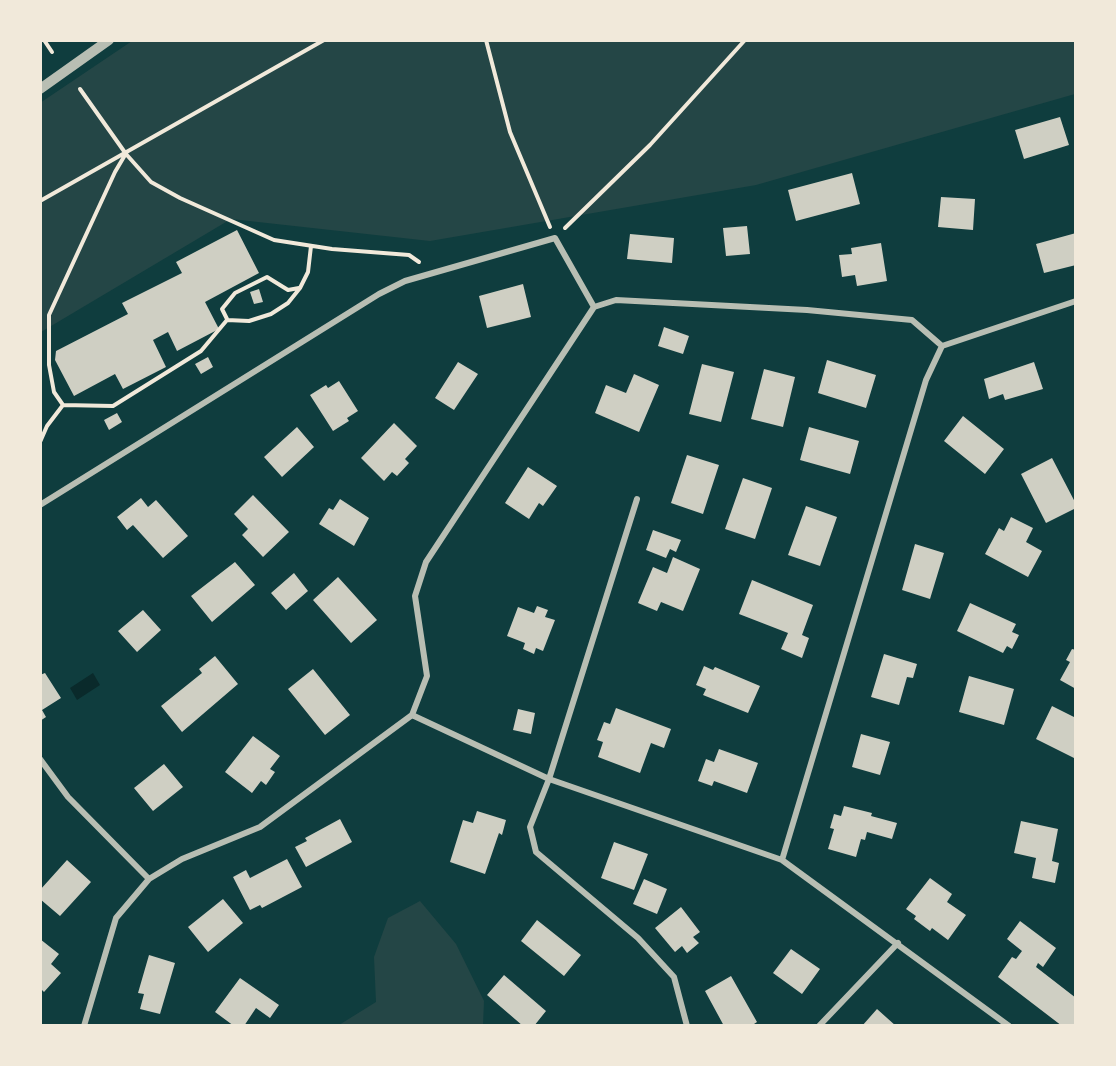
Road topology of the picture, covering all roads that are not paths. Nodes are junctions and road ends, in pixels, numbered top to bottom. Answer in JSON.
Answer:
{"nodes":[{"id":1,"x":109,"y":40,"type":"edge"},
{"id":2,"x":40,"y":89,"type":"edge"},
{"id":3,"x":1076,"y":301,"type":"edge"},
{"id":4,"x":594,"y":307,"type":"junction"},
{"id":5,"x":942,"y":346,"type":"junction"},
{"id":6,"x":637,"y":499,"type":"dead end"},
{"id":7,"x":40,"y":505,"type":"edge"},
{"id":8,"x":411,"y":715,"type":"junction"},
{"id":9,"x":40,"y":759,"type":"edge"},
{"id":10,"x":549,"y":779,"type":"junction"},
{"id":11,"x":782,"y":860,"type":"junction"},
{"id":12,"x":149,"y":879,"type":"junction"},
{"id":13,"x":898,"y":943,"type":"junction"},
{"id":14,"x":84,"y":1026,"type":"edge"},
{"id":15,"x":687,"y":1026,"type":"edge"},
{"id":16,"x":819,"y":1026,"type":"edge"},
{"id":17,"x":1009,"y":1026,"type":"edge"}],
"edges":[{"from":1,"to":2,"type":"street"},
{"from":3,"to":5,"type":"street"},
{"from":4,"to":5,"type":"street"},
{"from":4,"to":7,"type":"street"},
{"from":4,"to":8,"type":"street"},
{"from":5,"to":11,"type":"street"},
{"from":6,"to":10,"type":"street"},
{"from":8,"to":10,"type":"street"},
{"from":8,"to":12,"type":"street"},
{"from":9,"to":12,"type":"street"},
{"from":10,"to":11,"type":"street"},
{"from":10,"to":15,"type":"street"},
{"from":11,"to":13,"type":"street"},
{"from":12,"to":14,"type":"street"},
{"from":13,"to":16,"type":"street"},
{"from":13,"to":17,"type":"street"}]}
